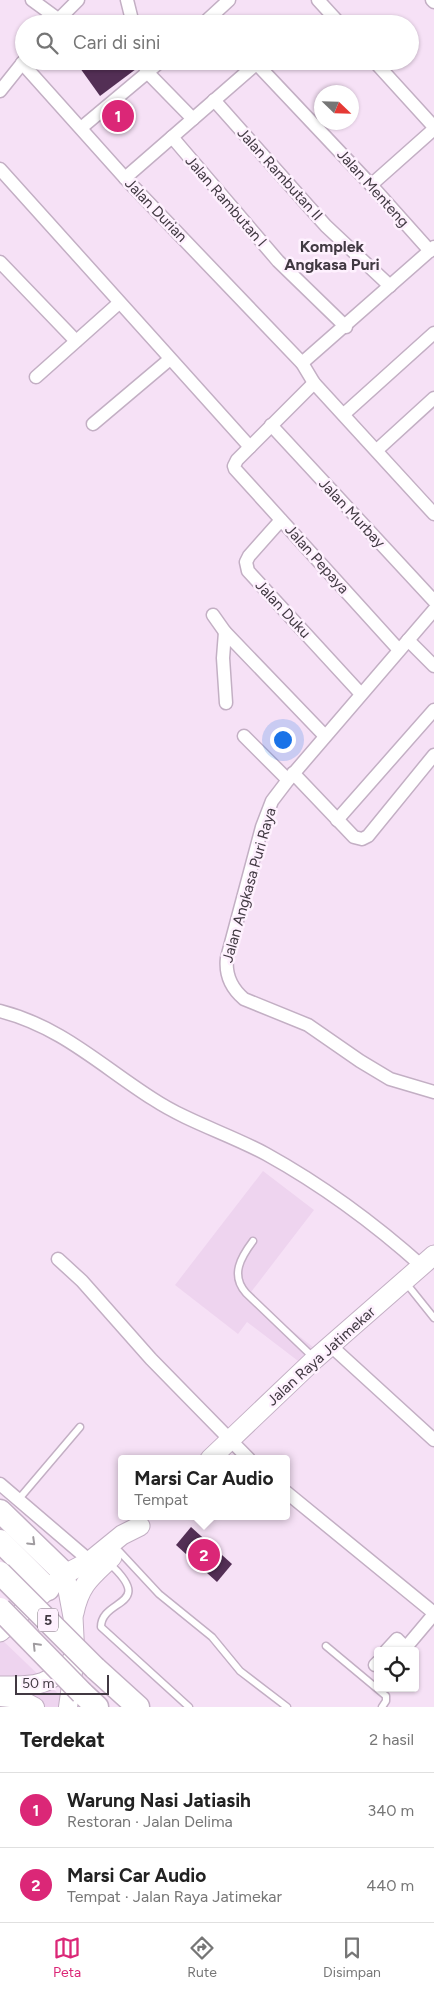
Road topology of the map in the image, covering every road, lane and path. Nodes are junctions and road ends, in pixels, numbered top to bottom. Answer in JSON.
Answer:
{"nodes":[{"id":1,"x":32,"y":0,"type":"edge"},
{"id":2,"x":57,"y":0,"type":"edge"},
{"id":3,"x":78,"y":0,"type":"edge"},
{"id":4,"x":229,"y":0,"type":"edge"},
{"id":5,"x":318,"y":0,"type":"edge"},
{"id":6,"x":128,"y":1,"type":"edge"},
{"id":7,"x":67,"y":9,"type":"junction"},
{"id":8,"x":49,"y":15,"type":"edge"},
{"id":9,"x":62,"y":15,"type":"edge"},
{"id":10,"x":131,"y":15,"type":"edge"},
{"id":11,"x":216,"y":15,"type":"edge"},
{"id":12,"x":332,"y":15,"type":"edge"},
{"id":13,"x":17,"y":70,"type":"edge"},
{"id":14,"x":30,"y":70,"type":"edge"},
{"id":15,"x":142,"y":70,"type":"edge"},
{"id":16,"x":148,"y":70,"type":"edge"},
{"id":17,"x":246,"y":70,"type":"edge"},
{"id":18,"x":263,"y":70,"type":"edge"},
{"id":19,"x":382,"y":70,"type":"edge"},
{"id":20,"x":0,"y":91,"type":"edge"},
{"id":21,"x":214,"y":100,"type":"junction"},
{"id":22,"x":193,"y":119,"type":"junction"},
{"id":23,"x":82,"y":128,"type":"junction"},
{"id":24,"x":434,"y":128,"type":"edge"},
{"id":25,"x":172,"y":137,"type":"junction"},
{"id":26,"x":0,"y":169,"type":"edge"},
{"id":27,"x":125,"y":178,"type":"junction"},
{"id":28,"x":372,"y":185,"type":"junction"},
{"id":29,"x":432,"y":249,"type":"edge"},
{"id":30,"x":0,"y":262,"type":"edge"},
{"id":31,"x":390,"y":286,"type":"junction"},
{"id":32,"x":119,"y":303,"type":"junction"},
{"id":33,"x":346,"y":327,"type":"junction"},
{"id":34,"x":434,"y":333,"type":"edge"},
{"id":35,"x":76,"y":341,"type":"junction"},
{"id":36,"x":170,"y":359,"type":"junction"},
{"id":37,"x":302,"y":363,"type":"junction"},
{"id":38,"x":36,"y":377,"type":"dead end"},
{"id":39,"x":314,"y":383,"type":"junction"},
{"id":40,"x":434,"y":398,"type":"edge"},
{"id":41,"x":344,"y":414,"type":"junction"},
{"id":42,"x":93,"y":424,"type":"dead end"},
{"id":43,"x":270,"y":425,"type":"junction"},
{"id":44,"x":250,"y":447,"type":"junction"},
{"id":45,"x":377,"y":450,"type":"junction"},
{"id":46,"x":434,"y":514,"type":"edge"},
{"id":47,"x":281,"y":520,"type":"junction"},
{"id":48,"x":434,"y":601,"type":"edge"},
{"id":49,"x":434,"y":610,"type":"edge"},
{"id":50,"x":213,"y":615,"type":"dead end"},
{"id":51,"x":225,"y":632,"type":"junction"},
{"id":52,"x":404,"y":645,"type":"junction"},
{"id":53,"x":434,"y":666,"type":"edge"},
{"id":54,"x":361,"y":694,"type":"junction"},
{"id":55,"x":226,"y":703,"type":"dead end"},
{"id":56,"x":434,"y":710,"type":"edge"},
{"id":57,"x":244,"y":736,"type":"dead end"},
{"id":58,"x":326,"y":736,"type":"junction"},
{"id":59,"x":434,"y":755,"type":"edge"},
{"id":60,"x":290,"y":776,"type":"junction"},
{"id":61,"x":337,"y":820,"type":"junction"},
{"id":62,"x":0,"y":1010,"type":"edge"},
{"id":63,"x":434,"y":1092,"type":"edge"},
{"id":64,"x":253,"y":1241,"type":"dead end"},
{"id":65,"x":58,"y":1259,"type":"dead end"},
{"id":66,"x":428,"y":1261,"type":"edge"},
{"id":67,"x":405,"y":1282,"type":"junction"},
{"id":68,"x":434,"y":1318,"type":"edge"},
{"id":69,"x":330,"y":1345,"type":"junction"},
{"id":70,"x":314,"y":1359,"type":"junction"},
{"id":71,"x":80,"y":1427,"type":"dead end"},
{"id":72,"x":229,"y":1440,"type":"junction"},
{"id":73,"x":434,"y":1440,"type":"edge"},
{"id":74,"x":214,"y":1455,"type":"edge"},
{"id":75,"x":246,"y":1455,"type":"edge"},
{"id":76,"x":0,"y":1484,"type":"edge"},
{"id":77,"x":290,"y":1495,"type":"edge"},
{"id":78,"x":9,"y":1505,"type":"edge"},
{"id":79,"x":145,"y":1521,"type":"edge"},
{"id":80,"x":0,"y":1541,"type":"edge"},
{"id":81,"x":104,"y":1557,"type":"junction"},
{"id":82,"x":0,"y":1573,"type":"edge"},
{"id":83,"x":65,"y":1574,"type":"junction"},
{"id":84,"x":48,"y":1589,"type":"junction"},
{"id":85,"x":0,"y":1610,"type":"edge"},
{"id":86,"x":434,"y":1613,"type":"edge"},
{"id":87,"x":73,"y":1617,"type":"junction"},
{"id":88,"x":0,"y":1632,"type":"edge"},
{"id":89,"x":326,"y":1646,"type":"dead end"},
{"id":90,"x":390,"y":1647,"type":"edge"},
{"id":91,"x":75,"y":1657,"type":"junction"},
{"id":92,"x":0,"y":1686,"type":"edge"},
{"id":93,"x":0,"y":1698,"type":"edge"},
{"id":94,"x":83,"y":1702,"type":"edge"},
{"id":95,"x":35,"y":1707,"type":"edge"},
{"id":96,"x":138,"y":1707,"type":"edge"},
{"id":97,"x":188,"y":1707,"type":"edge"},
{"id":98,"x":288,"y":1707,"type":"edge"},
{"id":99,"x":382,"y":1707,"type":"edge"}],
"edges":[{"from":1,"to":8,"type":"street"},
{"from":2,"to":7,"type":"street"},
{"from":3,"to":7,"type":"street"},
{"from":4,"to":11,"type":"street"},
{"from":5,"to":12,"type":"street"},
{"from":6,"to":10,"type":"street"},
{"from":7,"to":9,"type":"street"},
{"from":13,"to":20,"type":"street","name":"Jalan Durian"},
{"from":14,"to":23,"type":"street","name":"Jalan Durian"},
{"from":15,"to":23,"type":"street"},
{"from":16,"to":22,"type":"street"},
{"from":17,"to":21,"type":"street"},
{"from":18,"to":28,"type":"street","name":"Jalan Menteng"},
{"from":19,"to":24,"type":"street"},
{"from":21,"to":22,"type":"street"},
{"from":21,"to":31,"type":"street","name":"Jalan Rambutan II"},
{"from":22,"to":25,"type":"street"},
{"from":23,"to":27,"type":"street","name":"Jalan Durian"},
{"from":24,"to":28,"type":"street"},
{"from":25,"to":27,"type":"street"},
{"from":25,"to":33,"type":"street","name":"Jalan Rambutan I"},
{"from":26,"to":32,"type":"street"},
{"from":27,"to":37,"type":"street","name":"Jalan Durian"},
{"from":28,"to":29,"type":"street","name":"Jalan Menteng"},
{"from":29,"to":31,"type":"street"},
{"from":30,"to":35,"type":"street"},
{"from":31,"to":33,"type":"street"},
{"from":32,"to":35,"type":"street"},
{"from":32,"to":36,"type":"street"},
{"from":33,"to":37,"type":"street"},
{"from":34,"to":41,"type":"street"},
{"from":35,"to":38,"type":"street"},
{"from":36,"to":42,"type":"street"},
{"from":36,"to":44,"type":"street"},
{"from":37,"to":39,"type":"street","name":"Jalan Durian"},
{"from":39,"to":41,"type":"street","name":"Jalan Durian"},
{"from":39,"to":43,"type":"street"},
{"from":40,"to":45,"type":"street"},
{"from":41,"to":45,"type":"street","name":"Jalan Durian"},
{"from":43,"to":44,"type":"street"},
{"from":43,"to":48,"type":"street","name":"Jalan Murbay"},
{"from":44,"to":47,"type":"street","name":"Jalan Pepaya"},
{"from":45,"to":46,"type":"street","name":"Jalan Durian"},
{"from":47,"to":52,"type":"street","name":"Jalan Pepaya"},
{"from":47,"to":54,"type":"street","name":"Jalan Duku"},
{"from":49,"to":52,"type":"street","name":"Jalan Angkasa Puri Raya"},
{"from":50,"to":51,"type":"street"},
{"from":51,"to":55,"type":"street"},
{"from":51,"to":58,"type":"street"},
{"from":52,"to":53,"type":"street","name":"Jalan Pepaya"},
{"from":52,"to":54,"type":"street","name":"Jalan Angkasa Puri Raya"},
{"from":54,"to":58,"type":"street","name":"Jalan Angkasa Puri Raya"},
{"from":56,"to":61,"type":"street"},
{"from":57,"to":60,"type":"street"},
{"from":58,"to":60,"type":"street","name":"Jalan Angkasa Puri Raya"},
{"from":59,"to":61,"type":"street"},
{"from":60,"to":61,"type":"street"},
{"from":60,"to":63,"type":"street","name":"Jalan Angkasa Puri Raya"},
{"from":62,"to":66,"type":"street"},
{"from":64,"to":70,"type":"lane"},
{"from":65,"to":72,"type":"street"},
{"from":66,"to":67,"type":"main road","name":"Jalan Raya Jatimekar"},
{"from":67,"to":68,"type":"lane"},
{"from":67,"to":69,"type":"main road","name":"Jalan Raya Jatimekar"},
{"from":69,"to":70,"type":"main road","name":"Jalan Raya Jatimekar"},
{"from":69,"to":73,"type":"street"},
{"from":70,"to":72,"type":"main road","name":"Jalan Raya Jatimekar"},
{"from":71,"to":78,"type":"lane"},
{"from":72,"to":74,"type":"main road","name":"Jalan Raya Jatimekar"},
{"from":72,"to":75,"type":"street"},
{"from":76,"to":78,"type":"street"},
{"from":77,"to":86,"type":"street"},
{"from":78,"to":81,"type":"street"},
{"from":78,"to":83,"type":"highway","one_way":true},
{"from":79,"to":81,"type":"main road"},
{"from":80,"to":84,"type":"highway"},
{"from":81,"to":83,"type":"main road"},
{"from":81,"to":87,"type":"main road"},
{"from":81,"to":97,"type":"lane"},
{"from":81,"to":98,"type":"lane"},
{"from":82,"to":96,"type":"highway","number":"5","bridge":true},
{"from":83,"to":84,"type":"main road"},
{"from":83,"to":87,"type":"main road"},
{"from":84,"to":88,"type":"main road"},
{"from":94,"to":85,"type":"highway","number":"5","one_way":true,"bridge":true},
{"from":86,"to":90,"type":"street"},
{"from":87,"to":91,"type":"main road"},
{"from":89,"to":99,"type":"lane"},
{"from":91,"to":92,"type":"main road"},
{"from":91,"to":94,"type":"street"},
{"from":93,"to":95,"type":"street"}]}
